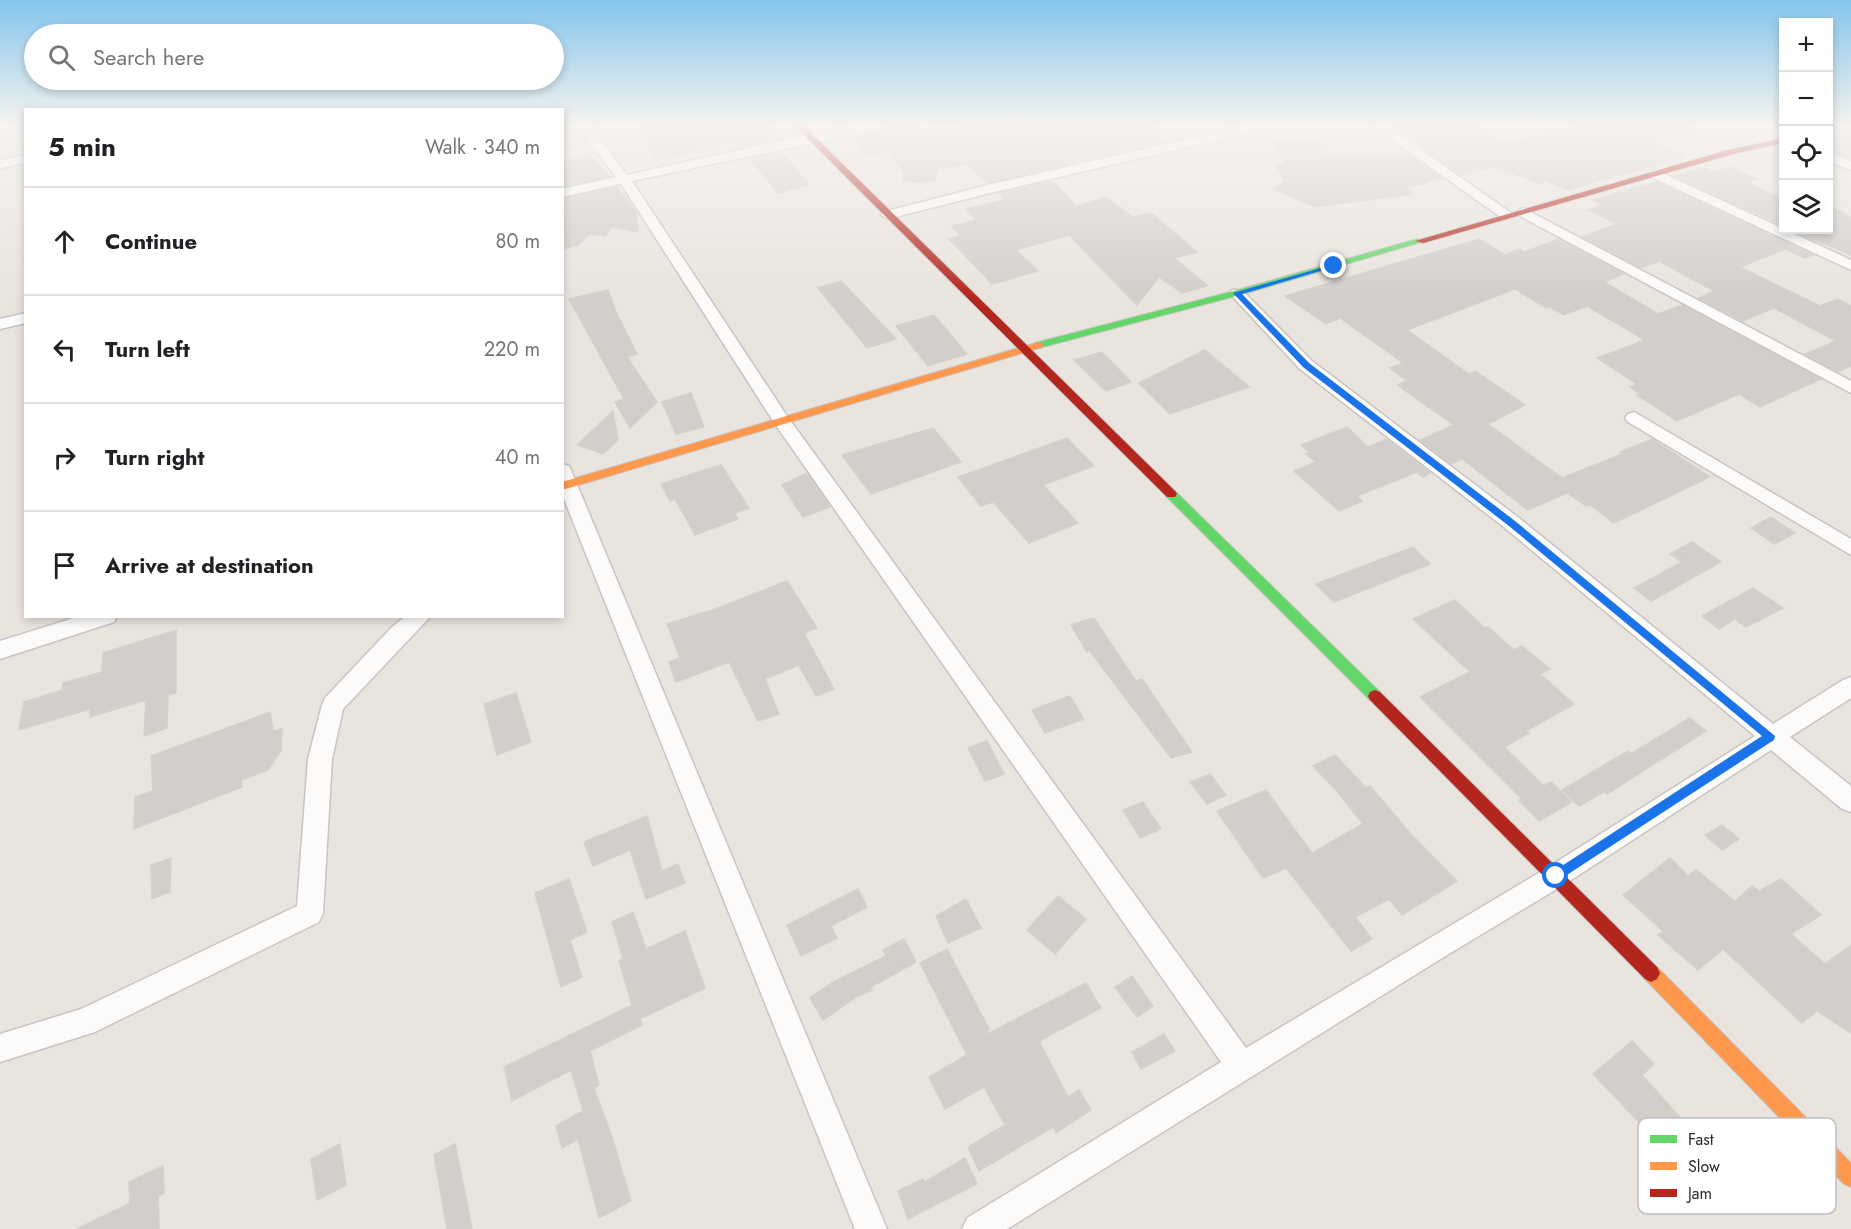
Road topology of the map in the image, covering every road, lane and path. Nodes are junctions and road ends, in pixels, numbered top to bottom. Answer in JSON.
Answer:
{"nodes":[{"id":1,"x":609,"y":182,"type":"edge"},
{"id":2,"x":626,"y":182,"type":"edge"},
{"id":3,"x":855,"y":182,"type":"edge"},
{"id":4,"x":1017,"y":182,"type":"edge"},
{"id":5,"x":1460,"y":182,"type":"edge"},
{"id":6,"x":1627,"y":182,"type":"edge"},
{"id":7,"x":1674,"y":182,"type":"edge"},
{"id":8,"x":564,"y":193,"type":"edge"},
{"id":9,"x":1523,"y":212,"type":"junction"},
{"id":10,"x":888,"y":215,"type":"junction"},
{"id":11,"x":1507,"y":215,"type":"junction"},
{"id":12,"x":1851,"y":266,"type":"edge"},
{"id":13,"x":1237,"y":293,"type":"junction"},
{"id":14,"x":24,"y":318,"type":"edge"},
{"id":15,"x":0,"y":324,"type":"edge"},
{"id":16,"x":1023,"y":349,"type":"junction"},
{"id":17,"x":1851,"y":388,"type":"edge"},
{"id":18,"x":1634,"y":418,"type":"dead end"},
{"id":19,"x":781,"y":420,"type":"junction"},
{"id":20,"x":564,"y":483,"type":"edge"},
{"id":21,"x":1851,"y":548,"type":"edge"},
{"id":22,"x":101,"y":618,"type":"edge"},
{"id":23,"x":419,"y":618,"type":"edge"},
{"id":24,"x":0,"y":650,"type":"edge"},
{"id":25,"x":1851,"y":686,"type":"edge"},
{"id":26,"x":1770,"y":736,"type":"junction"},
{"id":27,"x":1851,"y":801,"type":"edge"},
{"id":28,"x":1556,"y":876,"type":"junction"},
{"id":29,"x":0,"y":1048,"type":"edge"},
{"id":30,"x":1242,"y":1067,"type":"junction"},
{"id":31,"x":1793,"y":1118,"type":"edge"},
{"id":32,"x":1836,"y":1162,"type":"edge"},
{"id":33,"x":1851,"y":1177,"type":"edge"},
{"id":34,"x":871,"y":1229,"type":"edge"},
{"id":35,"x":978,"y":1229,"type":"edge"}],
"edges":[{"from":1,"to":8,"type":"street"},
{"from":2,"to":19,"type":"street"},
{"from":3,"to":10,"type":"street"},
{"from":4,"to":10,"type":"street"},
{"from":5,"to":11,"type":"street"},
{"from":6,"to":9,"type":"street"},
{"from":7,"to":12,"type":"street"},
{"from":9,"to":11,"type":"street"},
{"from":9,"to":17,"type":"street"},
{"from":10,"to":16,"type":"street"},
{"from":11,"to":13,"type":"street"},
{"from":13,"to":16,"type":"street"},
{"from":13,"to":26,"type":"street"},
{"from":14,"to":15,"type":"street"},
{"from":16,"to":19,"type":"street"},
{"from":16,"to":28,"type":"street"},
{"from":18,"to":21,"type":"street"},
{"from":19,"to":20,"type":"street"},
{"from":19,"to":30,"type":"street"},
{"from":20,"to":34,"type":"street"},
{"from":22,"to":24,"type":"street"},
{"from":23,"to":29,"type":"street"},
{"from":25,"to":26,"type":"street"},
{"from":26,"to":27,"type":"street"},
{"from":26,"to":28,"type":"street"},
{"from":28,"to":30,"type":"street"},
{"from":28,"to":31,"type":"street"},
{"from":30,"to":35,"type":"street"},
{"from":32,"to":33,"type":"street"}]}
